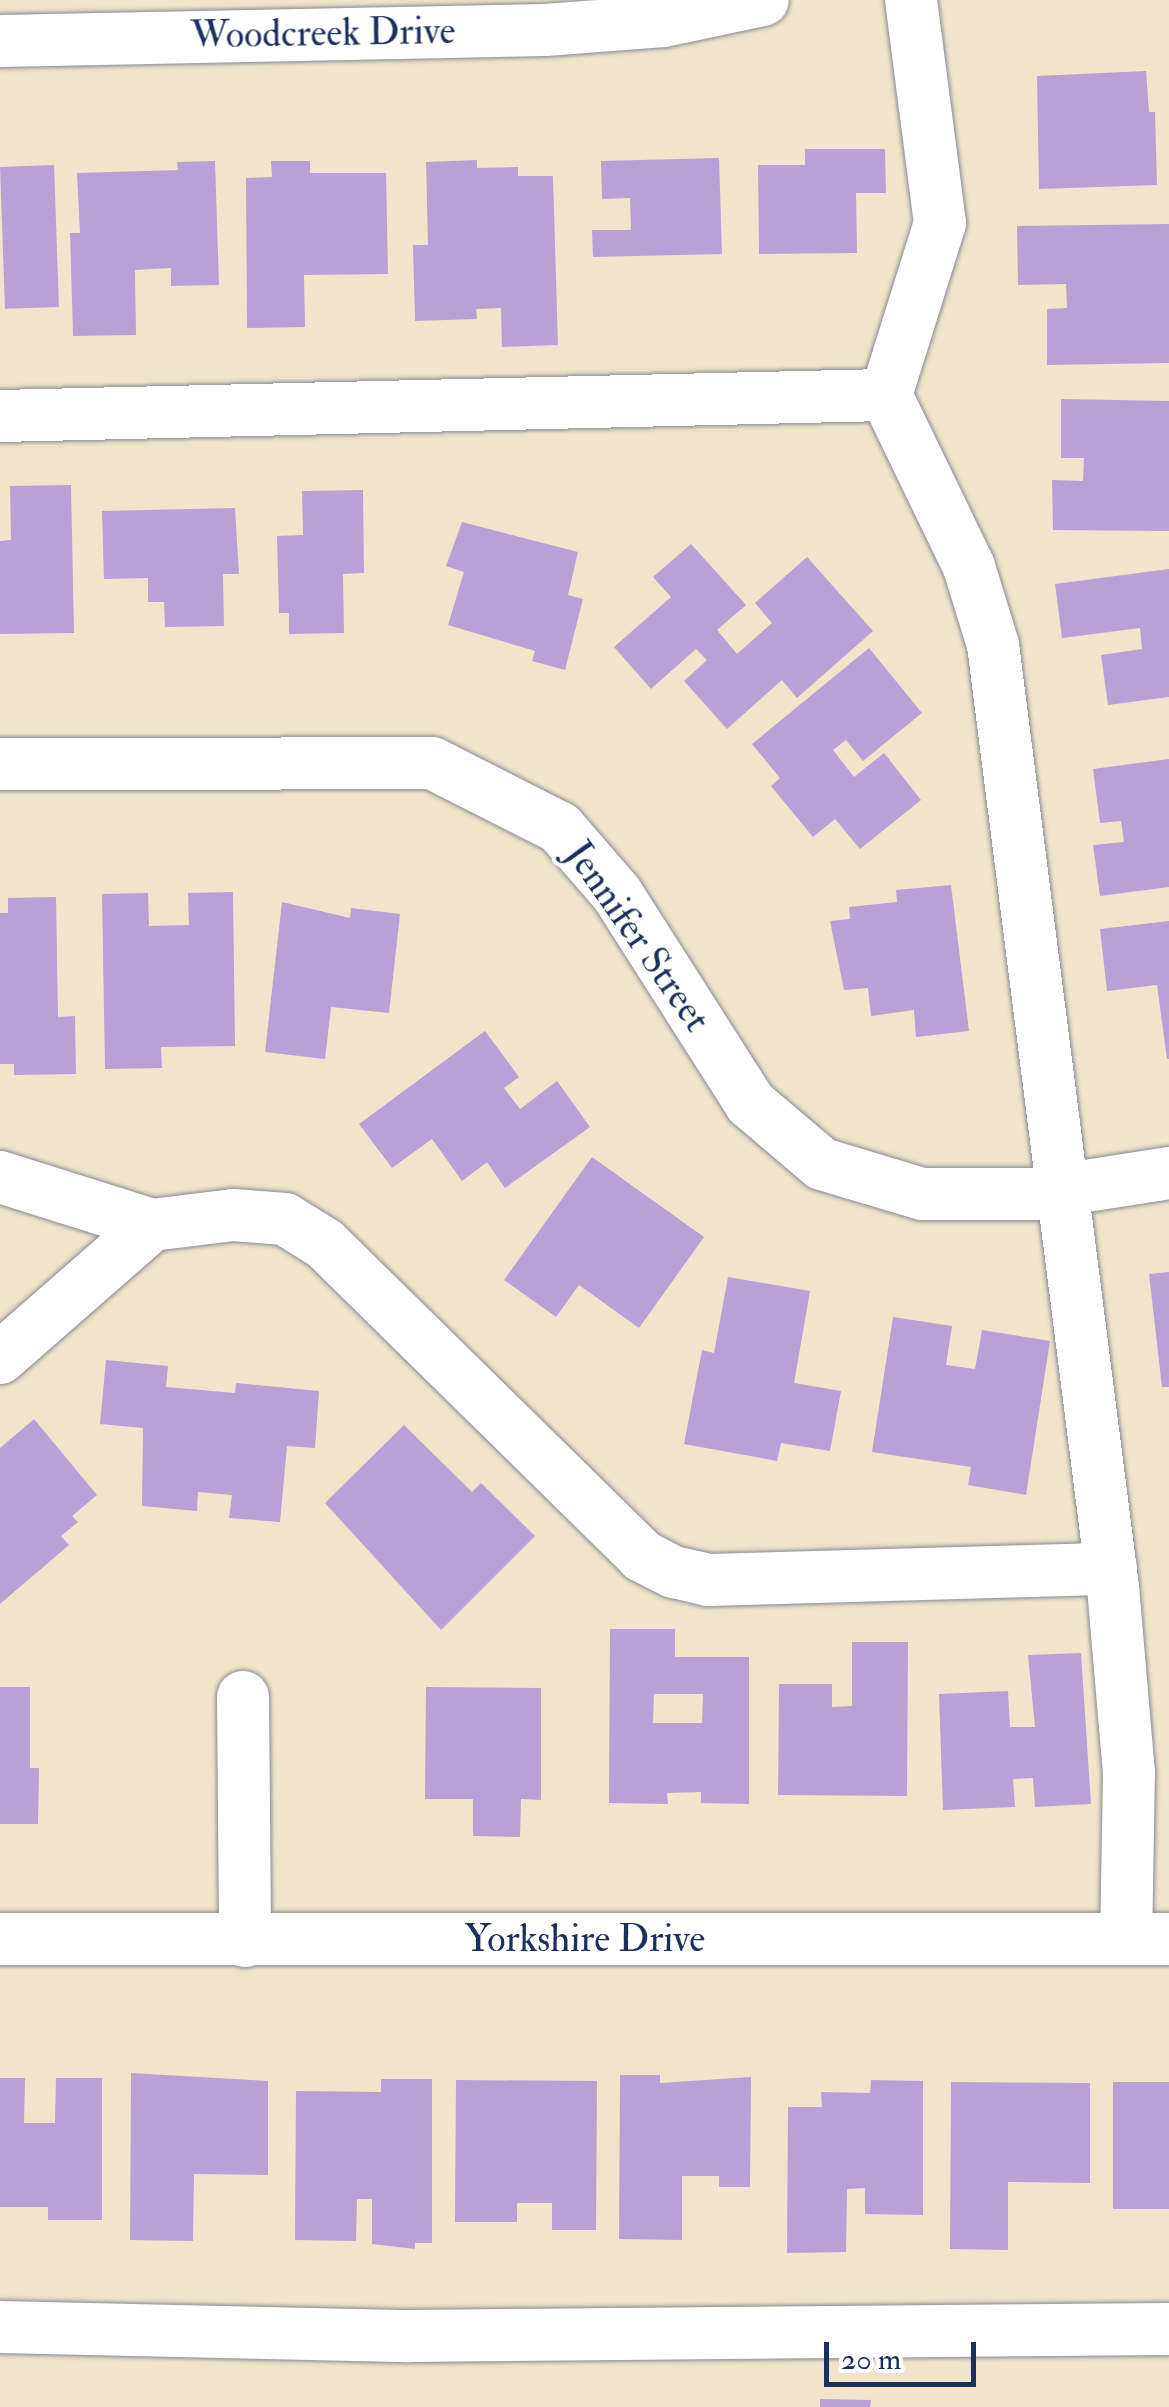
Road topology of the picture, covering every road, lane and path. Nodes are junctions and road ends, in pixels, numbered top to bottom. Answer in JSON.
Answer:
{"nodes":[{"id":1,"x":763,"y":0,"type":"edge"},
{"id":2,"x":910,"y":0,"type":"edge"},
{"id":3,"x":543,"y":15,"type":"edge"},
{"id":4,"x":0,"y":41,"type":"edge"},
{"id":5,"x":886,"y":395,"type":"junction"},
{"id":6,"x":0,"y":416,"type":"edge"},
{"id":7,"x":0,"y":764,"type":"edge"},
{"id":8,"x":1169,"y":1173,"type":"edge"},
{"id":9,"x":0,"y":1177,"type":"edge"},
{"id":10,"x":1063,"y":1189,"type":"junction"},
{"id":11,"x":152,"y":1225,"type":"junction"},
{"id":12,"x":0,"y":1358,"type":"edge"},
{"id":13,"x":1111,"y":1569,"type":"junction"},
{"id":14,"x":243,"y":1696,"type":"dead end"},
{"id":15,"x":1148,"y":1938,"type":"edge"},
{"id":16,"x":0,"y":1939,"type":"edge"},
{"id":17,"x":245,"y":1941,"type":"junction"},
{"id":18,"x":1169,"y":2329,"type":"edge"},
{"id":19,"x":3,"y":2332,"type":"edge"}],
"edges":[{"from":1,"to":3,"type":"street","name":"Woodcreek Drive"},
{"from":2,"to":5,"type":"street"},
{"from":3,"to":4,"type":"street","name":"Woodcreek Drive"},
{"from":5,"to":6,"type":"street"},
{"from":5,"to":10,"type":"street"},
{"from":7,"to":10,"type":"street","name":"Jennifer Street"},
{"from":8,"to":10,"type":"street","name":"Jennifer Street"},
{"from":9,"to":11,"type":"street"},
{"from":10,"to":13,"type":"street"},
{"from":11,"to":12,"type":"street"},
{"from":11,"to":13,"type":"street"},
{"from":13,"to":15,"type":"street"},
{"from":14,"to":17,"type":"street"},
{"from":15,"to":17,"type":"street","name":"Yorkshire Drive"},
{"from":16,"to":17,"type":"street","name":"Yorkshire Drive"},
{"from":18,"to":19,"type":"street"}]}
